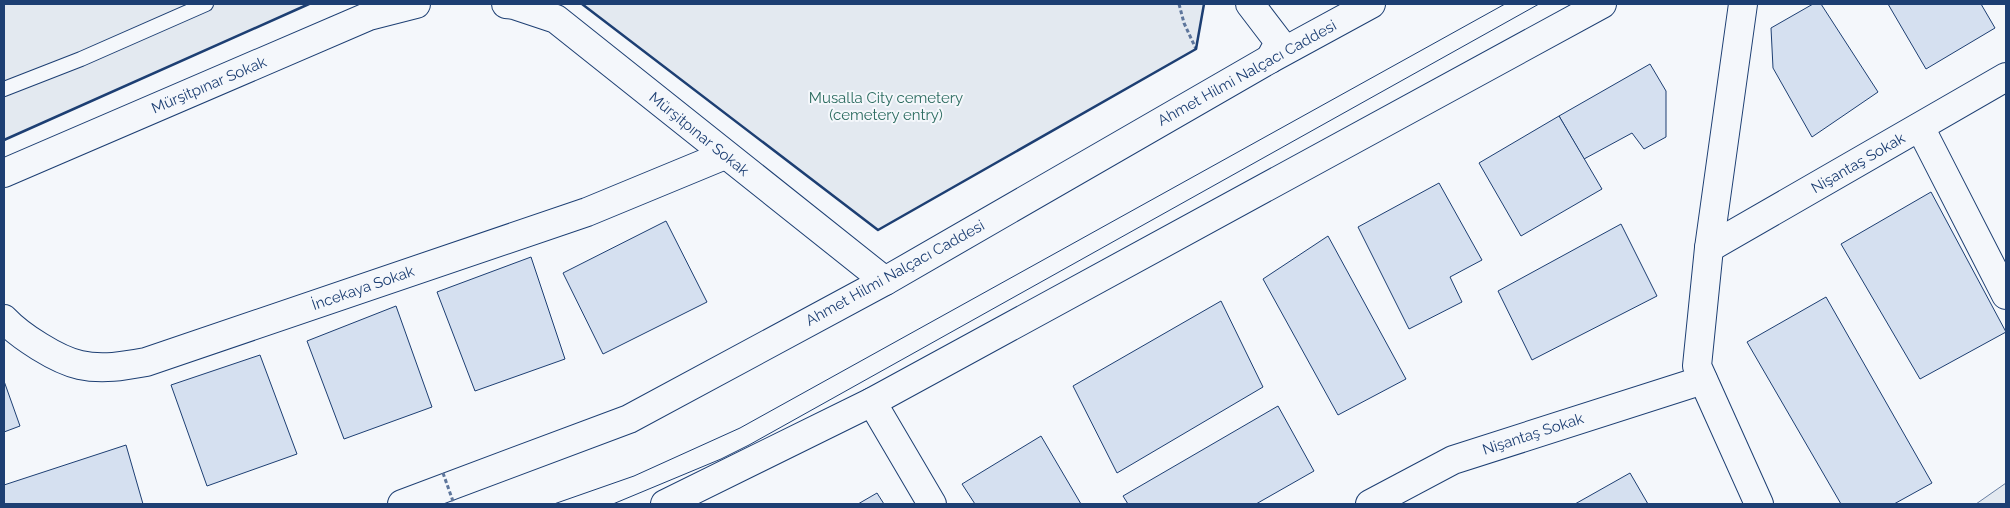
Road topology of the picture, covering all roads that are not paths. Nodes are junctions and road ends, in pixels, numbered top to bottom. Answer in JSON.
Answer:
{"nodes":[{"id":1,"x":206,"y":4,"type":"edge"},
{"id":2,"x":416,"y":4,"type":"edge"},
{"id":3,"x":506,"y":4,"type":"edge"},
{"id":4,"x":1250,"y":4,"type":"edge"},
{"id":5,"x":1371,"y":4,"type":"edge"},
{"id":6,"x":1602,"y":4,"type":"edge"},
{"id":7,"x":1743,"y":4,"type":"edge"},
{"id":8,"x":1270,"y":59,"type":"junction"},
{"id":9,"x":2006,"y":78,"type":"edge"},
{"id":10,"x":4,"y":89,"type":"edge"},
{"id":11,"x":1920,"y":127,"type":"junction"},
{"id":12,"x":726,"y":155,"type":"junction"},
{"id":13,"x":4,"y":173,"type":"edge"},
{"id":14,"x":1709,"y":248,"type":"junction"},
{"id":15,"x":885,"y":280,"type":"junction"},
{"id":16,"x":2006,"y":295,"type":"edge"},
{"id":17,"x":4,"y":319,"type":"edge"},
{"id":18,"x":1703,"y":380,"type":"junction"},
{"id":19,"x":872,"y":402,"type":"junction"},
{"id":20,"x":402,"y":504,"type":"edge"},
{"id":21,"x":665,"y":504,"type":"edge"},
{"id":22,"x":932,"y":504,"type":"edge"},
{"id":23,"x":1370,"y":504,"type":"edge"},
{"id":24,"x":1758,"y":504,"type":"edge"}],
"edges":[{"from":1,"to":10,"type":"lane"},
{"from":2,"to":13,"type":"street","name":"Mürşitpınar Sokak"},
{"from":3,"to":12,"type":"street","name":"Mürşitpınar Sokak"},
{"from":4,"to":8,"type":"street"},
{"from":5,"to":8,"type":"street","name":"Ahmet Hilmi Nalçacı Caddesi"},
{"from":6,"to":19,"type":"street"},
{"from":7,"to":14,"type":"street"},
{"from":8,"to":15,"type":"street","name":"Ahmet Hilmi Nalçacı Caddesi"},
{"from":9,"to":11,"type":"street","name":"Nişantaş Sokak"},
{"from":11,"to":14,"type":"street","name":"Nişantaş Sokak"},
{"from":11,"to":16,"type":"street"},
{"from":12,"to":15,"type":"street","name":"Mürşitpınar Sokak"},
{"from":12,"to":17,"type":"street","name":"İncekaya Sokak"},
{"from":14,"to":18,"type":"street"},
{"from":15,"to":20,"type":"street","name":"Ahmet Hilmi Nalçacı Caddesi"},
{"from":18,"to":23,"type":"street","name":"Nişantaş Sokak"},
{"from":18,"to":24,"type":"street"},
{"from":19,"to":21,"type":"street"},
{"from":19,"to":22,"type":"street"}]}
